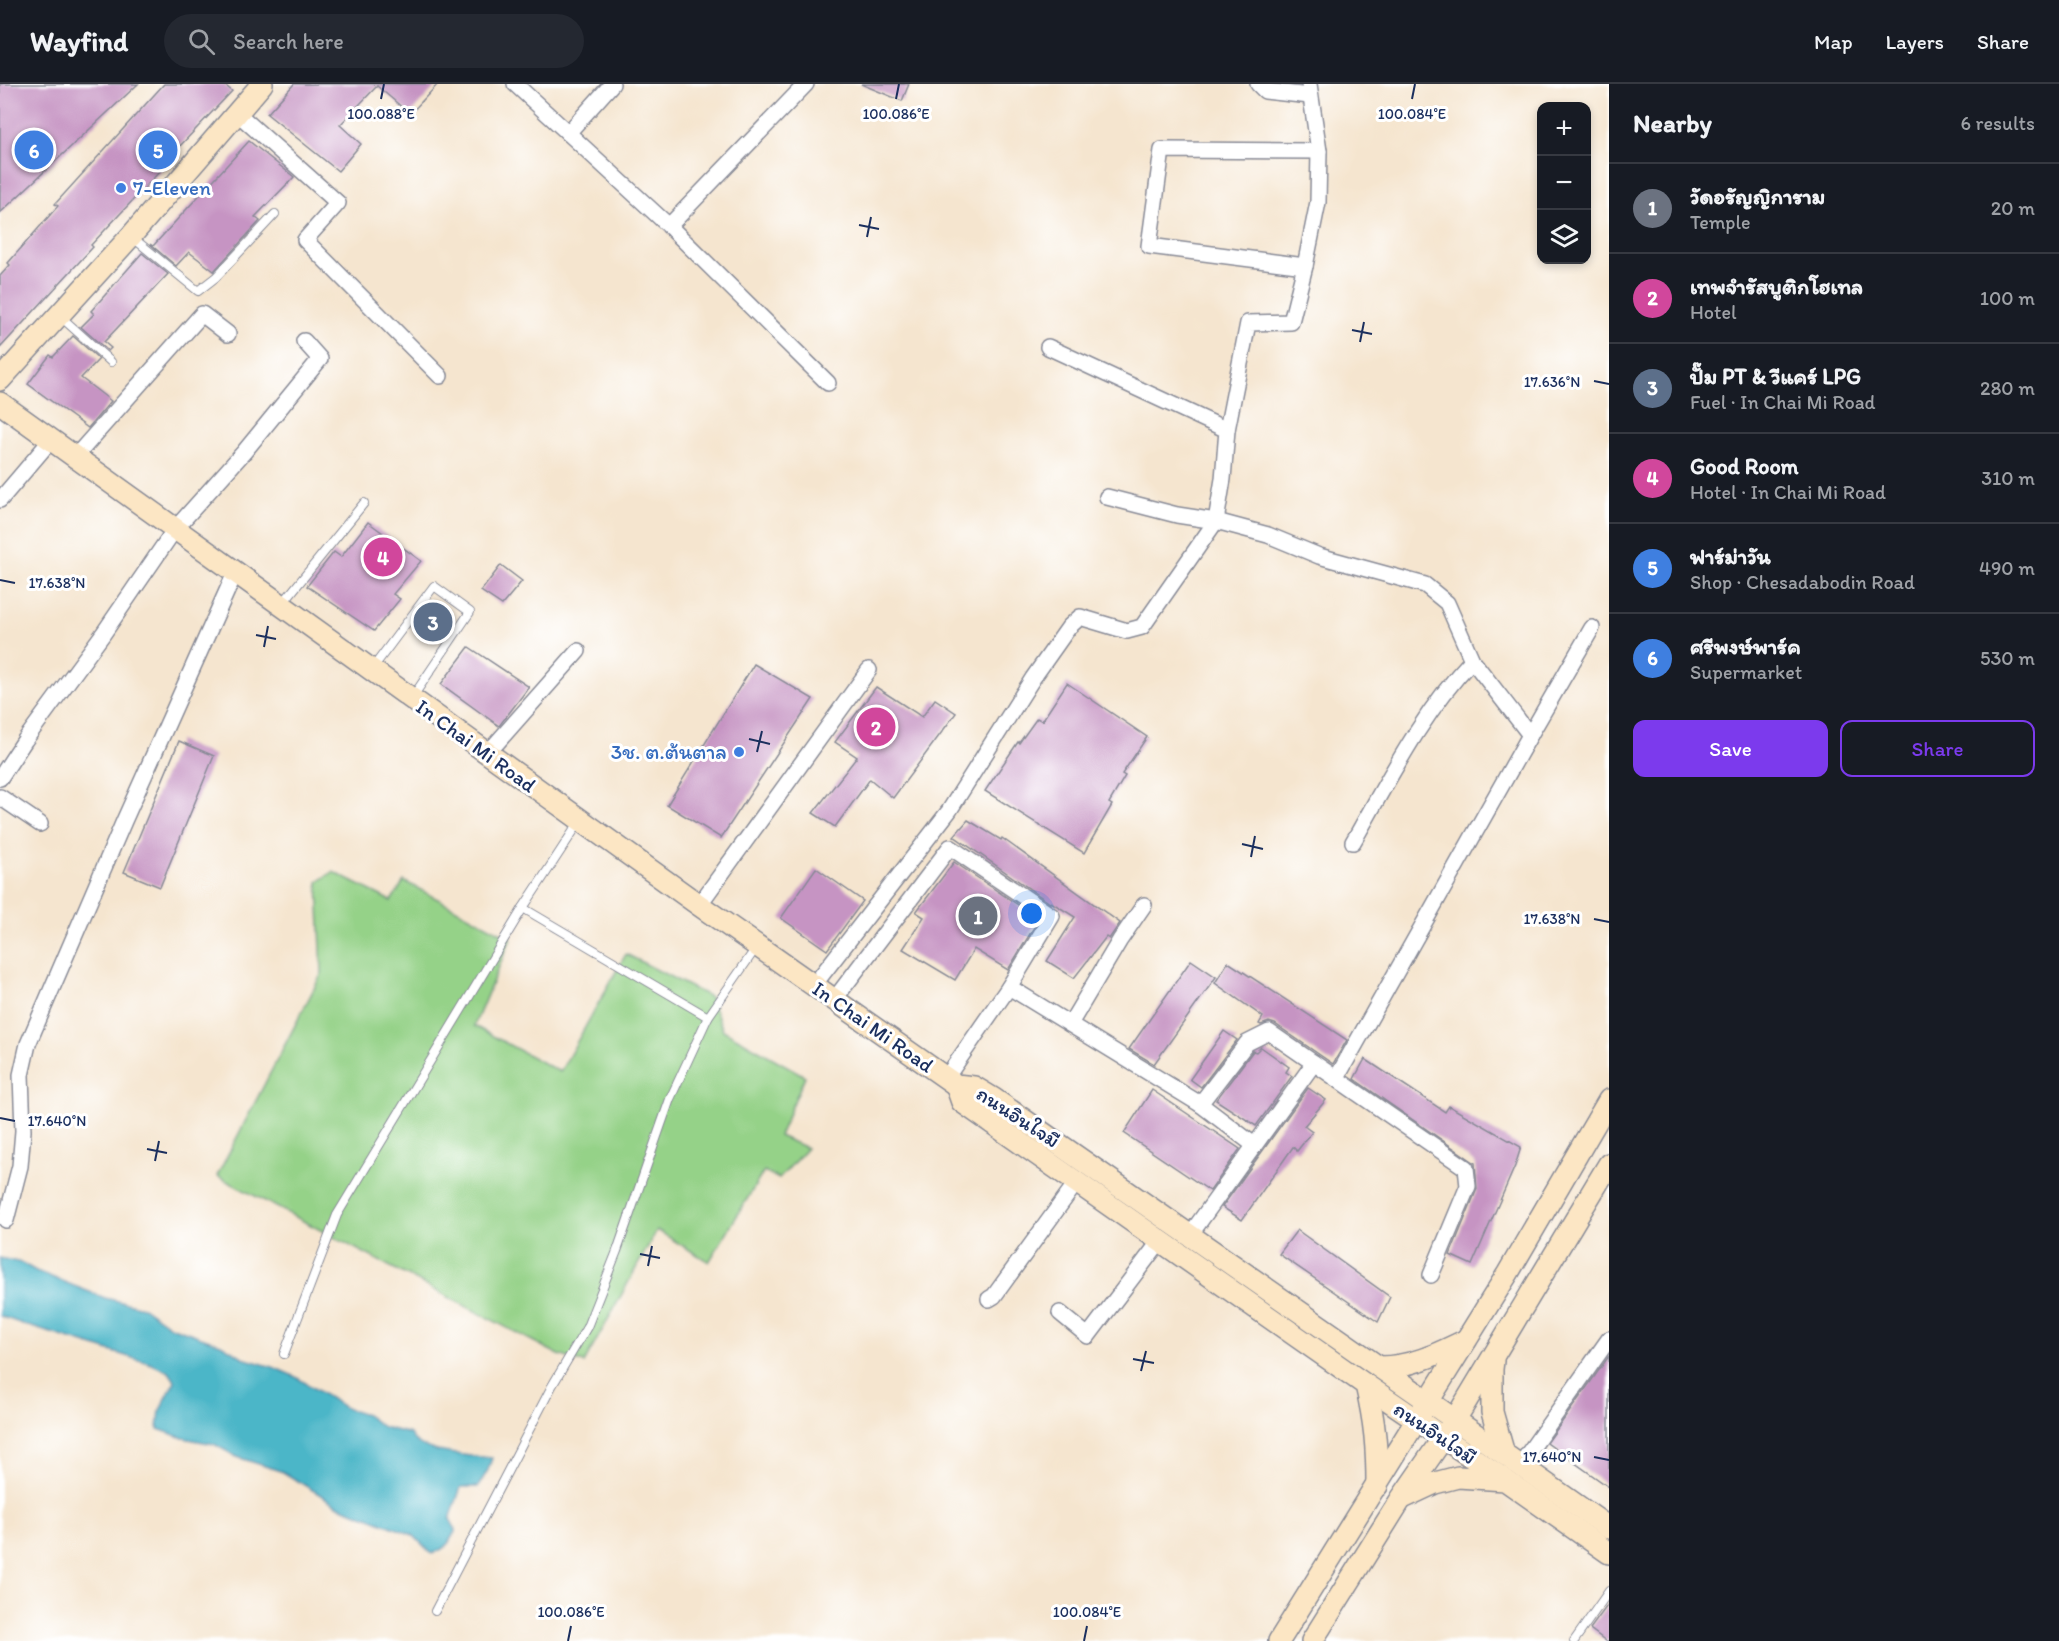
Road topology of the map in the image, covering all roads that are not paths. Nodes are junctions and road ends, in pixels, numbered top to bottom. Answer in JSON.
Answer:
{"nodes":[{"id":1,"x":262,"y":84,"type":"edge"},
{"id":2,"x":515,"y":84,"type":"edge"},
{"id":3,"x":612,"y":84,"type":"edge"},
{"id":4,"x":806,"y":84,"type":"edge"},
{"id":5,"x":1258,"y":84,"type":"edge"},
{"id":6,"x":1310,"y":90,"type":"edge"},
{"id":7,"x":236,"y":112,"type":"junction"},
{"id":8,"x":568,"y":133,"type":"junction"},
{"id":9,"x":1319,"y":151,"type":"junction"},
{"id":10,"x":275,"y":214,"type":"dead end"},
{"id":11,"x":669,"y":226,"type":"junction"},
{"id":12,"x":131,"y":236,"type":"junction"},
{"id":13,"x":1305,"y":267,"type":"junction"},
{"id":14,"x":60,"y":316,"type":"junction"},
{"id":15,"x":228,"y":334,"type":"dead end"},
{"id":16,"x":304,"y":341,"type":"dead end"},
{"id":17,"x":1048,"y":347,"type":"dead end"},
{"id":18,"x":111,"y":362,"type":"dead end"},
{"id":19,"x":441,"y":376,"type":"dead end"},
{"id":20,"x":0,"y":380,"type":"edge"},
{"id":21,"x":828,"y":383,"type":"dead end"},
{"id":22,"x":0,"y":404,"type":"edge"},
{"id":23,"x":1227,"y":430,"type":"junction"},
{"id":24,"x":51,"y":440,"type":"junction"},
{"id":25,"x":75,"y":457,"type":"junction"},
{"id":26,"x":1107,"y":497,"type":"dead end"},
{"id":27,"x":0,"y":500,"type":"edge"},
{"id":28,"x":364,"y":503,"type":"dead end"},
{"id":29,"x":1216,"y":521,"type":"junction"},
{"id":30,"x":175,"y":529,"type":"junction"},
{"id":31,"x":235,"y":573,"type":"junction"},
{"id":32,"x":281,"y":605,"type":"junction"},
{"id":33,"x":1592,"y":628,"type":"dead end"},
{"id":34,"x":578,"y":651,"type":"dead end"},
{"id":35,"x":1472,"y":660,"type":"junction"},
{"id":36,"x":870,"y":670,"type":"dead end"},
{"id":37,"x":374,"y":672,"type":"junction"},
{"id":38,"x":411,"y":699,"type":"junction"},
{"id":39,"x":1530,"y":735,"type":"junction"},
{"id":40,"x":487,"y":754,"type":"junction"},
{"id":41,"x":0,"y":778,"type":"edge"},
{"id":42,"x":0,"y":796,"type":"edge"},
{"id":43,"x":580,"y":820,"type":"junction"},
{"id":44,"x":40,"y":824,"type":"dead end"},
{"id":45,"x":1353,"y":842,"type":"dead end"},
{"id":46,"x":699,"y":905,"type":"junction"},
{"id":47,"x":1144,"y":905,"type":"dead end"},
{"id":48,"x":524,"y":908,"type":"junction"},
{"id":49,"x":758,"y":946,"type":"junction"},
{"id":50,"x":814,"y":985,"type":"junction"},
{"id":51,"x":1009,"y":987,"type":"junction"},
{"id":52,"x":834,"y":1000,"type":"junction"},
{"id":53,"x":708,"y":1017,"type":"junction"},
{"id":54,"x":1070,"y":1024,"type":"junction"},
{"id":55,"x":1314,"y":1063,"type":"junction"},
{"id":56,"x":1336,"y":1079,"type":"junction"},
{"id":57,"x":951,"y":1081,"type":"junction"},
{"id":58,"x":1609,"y":1100,"type":"edge"},
{"id":59,"x":1200,"y":1104,"type":"junction"},
{"id":60,"x":1254,"y":1144,"type":"junction"},
{"id":61,"x":1609,"y":1164,"type":"edge"},
{"id":62,"x":1076,"y":1183,"type":"junction"},
{"id":63,"x":6,"y":1220,"type":"dead end"},
{"id":64,"x":1190,"y":1235,"type":"junction"},
{"id":65,"x":1160,"y":1241,"type":"junction"},
{"id":66,"x":1431,"y":1275,"type":"dead end"},
{"id":67,"x":989,"y":1299,"type":"dead end"},
{"id":68,"x":1060,"y":1313,"type":"dead end"},
{"id":69,"x":1609,"y":1339,"type":"edge"},
{"id":70,"x":1466,"y":1340,"type":"junction"},
{"id":71,"x":284,"y":1354,"type":"dead end"},
{"id":72,"x":1495,"y":1355,"type":"junction"},
{"id":73,"x":1379,"y":1366,"type":"junction"},
{"id":74,"x":1366,"y":1385,"type":"junction"},
{"id":75,"x":1429,"y":1401,"type":"junction"},
{"id":76,"x":1417,"y":1420,"type":"junction"},
{"id":77,"x":1456,"y":1420,"type":"junction"},
{"id":78,"x":1443,"y":1438,"type":"junction"},
{"id":79,"x":1512,"y":1459,"type":"junction"},
{"id":80,"x":1505,"y":1480,"type":"junction"},
{"id":81,"x":1377,"y":1486,"type":"junction"},
{"id":82,"x":1401,"y":1499,"type":"junction"},
{"id":83,"x":1609,"y":1528,"type":"edge"},
{"id":84,"x":1609,"y":1553,"type":"edge"},
{"id":85,"x":1609,"y":1591,"type":"edge"},
{"id":86,"x":435,"y":1611,"type":"dead end"},
{"id":87,"x":1279,"y":1641,"type":"edge"},
{"id":88,"x":1312,"y":1641,"type":"edge"},
{"id":89,"x":1574,"y":1641,"type":"edge"}],
"edges":[{"from":1,"to":7,"type":"main road"},
{"from":2,"to":8,"type":"street"},
{"from":3,"to":8,"type":"street"},
{"from":4,"to":11,"type":"street"},
{"from":5,"to":6,"type":"street"},
{"from":6,"to":9,"type":"street"},
{"from":7,"to":12,"type":"main road"},
{"from":7,"to":19,"type":"street"},
{"from":8,"to":11,"type":"street"},
{"from":9,"to":13,"type":"street"},
{"from":9,"to":13,"type":"street"},
{"from":10,"to":12,"type":"lane"},
{"from":11,"to":21,"type":"street"},
{"from":12,"to":14,"type":"main road"},
{"from":13,"to":23,"type":"street"},
{"from":14,"to":18,"type":"lane"},
{"from":14,"to":20,"type":"main road"},
{"from":15,"to":25,"type":"street"},
{"from":16,"to":30,"type":"street"},
{"from":17,"to":23,"type":"street"},
{"from":22,"to":24,"type":"main road","name":"In Chai Mi Road"},
{"from":23,"to":29,"type":"street"},
{"from":24,"to":25,"type":"main road","name":"In Chai Mi Road"},
{"from":24,"to":27,"type":"street"},
{"from":25,"to":30,"type":"main road","name":"In Chai Mi Road"},
{"from":26,"to":29,"type":"street"},
{"from":28,"to":32,"type":"lane"},
{"from":29,"to":35,"type":"street"},
{"from":29,"to":50,"type":"street"},
{"from":30,"to":31,"type":"main road","name":"In Chai Mi Road"},
{"from":30,"to":41,"type":"street"},
{"from":31,"to":32,"type":"main road","name":"In Chai Mi Road"},
{"from":31,"to":63,"type":"street"},
{"from":32,"to":37,"type":"main road","name":"In Chai Mi Road"},
{"from":33,"to":39,"type":"street"},
{"from":34,"to":40,"type":"street"},
{"from":35,"to":39,"type":"street"},
{"from":35,"to":45,"type":"street"},
{"from":36,"to":46,"type":"street"},
{"from":37,"to":38,"type":"main road","name":"In Chai Mi Road"},
{"from":37,"to":38,"type":"lane"},
{"from":38,"to":40,"type":"main road","name":"In Chai Mi Road"},
{"from":39,"to":56,"type":"street"},
{"from":40,"to":43,"type":"main road","name":"In Chai Mi Road"},
{"from":42,"to":44,"type":"street"},
{"from":43,"to":46,"type":"main road","name":"In Chai Mi Road"},
{"from":43,"to":48,"type":"lane"},
{"from":46,"to":49,"type":"main road","name":"In Chai Mi Road"},
{"from":47,"to":54,"type":"street"},
{"from":48,"to":53,"type":"lane"},
{"from":48,"to":71,"type":"lane"},
{"from":49,"to":50,"type":"main road","name":"In Chai Mi Road"},
{"from":49,"to":53,"type":"lane"},
{"from":50,"to":52,"type":"main road","name":"In Chai Mi Road"},
{"from":51,"to":52,"type":"street"},
{"from":51,"to":54,"type":"street"},
{"from":51,"to":57,"type":"street"},
{"from":52,"to":57,"type":"main road","name":"In Chai Mi Road"},
{"from":53,"to":86,"type":"lane"},
{"from":54,"to":59,"type":"street"},
{"from":55,"to":56,"type":"street"},
{"from":55,"to":59,"type":"street"},
{"from":55,"to":60,"type":"street"},
{"from":56,"to":66,"type":"street"},
{"from":57,"to":62,"type":"main road","name":"ถนนอินใจมี"},
{"from":57,"to":64,"type":"main road","name":"ถนนอินใจมี"},
{"from":58,"to":70,"type":"main road"},
{"from":59,"to":60,"type":"street"},
{"from":60,"to":64,"type":"street"},
{"from":61,"to":72,"type":"main road"},
{"from":62,"to":65,"type":"main road","name":"ถนนอินใจมี"},
{"from":62,"to":67,"type":"street"},
{"from":64,"to":73,"type":"main road","name":"ถนนอินใจมี"},
{"from":65,"to":68,"type":"street"},
{"from":65,"to":74,"type":"main road","name":"ถนนอินใจมี"},
{"from":69,"to":79,"type":"street"},
{"from":70,"to":73,"type":"main road","name":"ถนนอินใจมี"},
{"from":70,"to":75,"type":"main road"},
{"from":72,"to":77,"type":"main road"},
{"from":72,"to":79,"type":"main road","name":"ถนนอินใจมี"},
{"from":73,"to":75,"type":"main road","name":"ถนนอินใจมี"},
{"from":74,"to":76,"type":"main road","name":"ถนนอินใจมี"},
{"from":74,"to":81,"type":"main road","name":"ถนนอินใจมี"},
{"from":75,"to":76,"type":"main road"},
{"from":75,"to":77,"type":"main road","name":"ถนนอินใจมี"},
{"from":76,"to":78,"type":"main road","name":"ถนนอินใจมี"},
{"from":76,"to":81,"type":"main road"},
{"from":77,"to":78,"type":"main road"},
{"from":77,"to":79,"type":"main road","name":"ถนนอินใจมี"},
{"from":78,"to":80,"type":"main road","name":"ถนนอินใจมี"},
{"from":78,"to":82,"type":"main road"},
{"from":79,"to":83,"type":"main road","name":"ถนนอินใจมี"},
{"from":80,"to":82,"type":"main road","name":"ถนนอินใจมี"},
{"from":80,"to":84,"type":"main road","name":"ถนนอินใจมี"},
{"from":81,"to":87,"type":"main road"},
{"from":82,"to":88,"type":"main road"},
{"from":85,"to":89,"type":"lane"}]}
